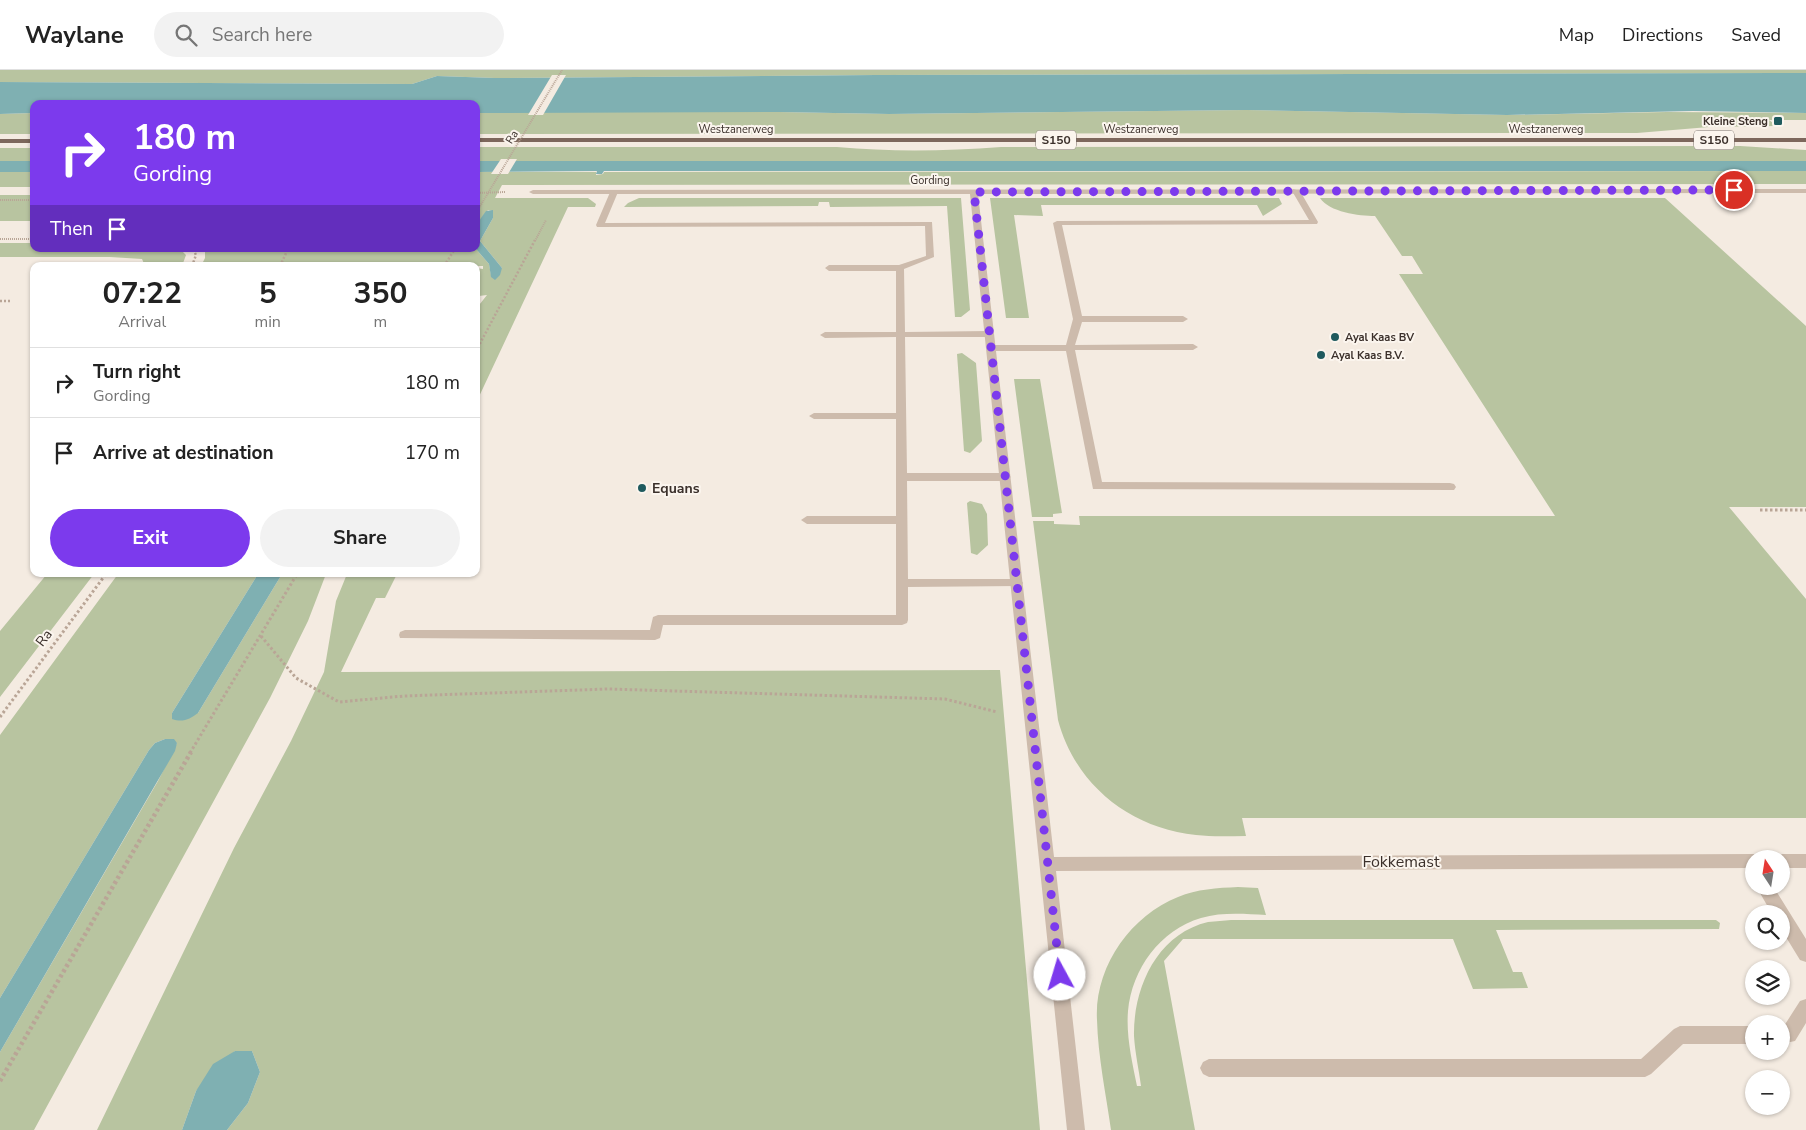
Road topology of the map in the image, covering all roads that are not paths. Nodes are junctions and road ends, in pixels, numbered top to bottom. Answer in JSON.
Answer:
{"nodes":[{"id":1,"x":480,"y":140,"type":"edge"},
{"id":2,"x":1806,"y":140,"type":"edge"},
{"id":3,"x":0,"y":141,"type":"edge"},
{"id":4,"x":30,"y":141,"type":"edge"},
{"id":5,"x":1806,"y":190,"type":"edge"},
{"id":6,"x":1296,"y":191,"type":"junction"},
{"id":7,"x":533,"y":192,"type":"dead end"},
{"id":8,"x":614,"y":192,"type":"junction"},
{"id":9,"x":974,"y":192,"type":"junction"},
{"id":10,"x":829,"y":268,"type":"dead end"},
{"id":11,"x":900,"y":268,"type":"junction"},
{"id":12,"x":1078,"y":319,"type":"junction"},
{"id":13,"x":1183,"y":319,"type":"dead end"},
{"id":14,"x":989,"y":334,"type":"junction"},
{"id":15,"x":900,"y":335,"type":"junction"},
{"id":16,"x":825,"y":336,"type":"dead end"},
{"id":17,"x":1070,"y":347,"type":"junction"},
{"id":18,"x":1193,"y":347,"type":"dead end"},
{"id":19,"x":991,"y":348,"type":"junction"},
{"id":20,"x":814,"y":416,"type":"dead end"},
{"id":21,"x":900,"y":416,"type":"junction"},
{"id":22,"x":901,"y":477,"type":"junction"},
{"id":23,"x":1005,"y":478,"type":"junction"},
{"id":24,"x":1450,"y":487,"type":"dead end"},
{"id":25,"x":807,"y":520,"type":"dead end"},
{"id":26,"x":901,"y":520,"type":"junction"},
{"id":27,"x":902,"y":583,"type":"junction"},
{"id":28,"x":1017,"y":583,"type":"junction"},
{"id":29,"x":405,"y":635,"type":"dead end"},
{"id":30,"x":1790,"y":861,"type":"edge"},
{"id":31,"x":1806,"y":861,"type":"edge"},
{"id":32,"x":1047,"y":864,"type":"junction"},
{"id":33,"x":1745,"y":864,"type":"edge"},
{"id":34,"x":1790,"y":928,"type":"edge"},
{"id":35,"x":1806,"y":954,"type":"edge"},
{"id":36,"x":1806,"y":1007,"type":"edge"},
{"id":37,"x":1790,"y":1033,"type":"edge"},
{"id":38,"x":1745,"y":1035,"type":"edge"},
{"id":39,"x":1209,"y":1068,"type":"dead end"},
{"id":40,"x":1076,"y":1130,"type":"edge"}],
"edges":[{"from":1,"to":2,"type":"main road","name":"Westzanerweg","number":"S150"},
{"from":3,"to":4,"type":"main road"},
{"from":5,"to":6,"type":"street","name":"Gording"},
{"from":6,"to":9,"type":"street","name":"Gording"},
{"from":6,"to":12,"type":"street"},
{"from":7,"to":8,"type":"street","name":"Gording"},
{"from":8,"to":9,"type":"street","name":"Gording"},
{"from":8,"to":11,"type":"street"},
{"from":9,"to":14,"type":"street"},
{"from":10,"to":11,"type":"street"},
{"from":11,"to":15,"type":"street"},
{"from":12,"to":13,"type":"street"},
{"from":12,"to":17,"type":"street"},
{"from":14,"to":15,"type":"street"},
{"from":14,"to":19,"type":"street"},
{"from":15,"to":16,"type":"street"},
{"from":15,"to":21,"type":"street"},
{"from":17,"to":18,"type":"street"},
{"from":17,"to":19,"type":"street"},
{"from":17,"to":24,"type":"street"},
{"from":19,"to":23,"type":"street"},
{"from":20,"to":21,"type":"street"},
{"from":21,"to":22,"type":"street"},
{"from":22,"to":23,"type":"street"},
{"from":22,"to":26,"type":"street"},
{"from":23,"to":28,"type":"street"},
{"from":25,"to":26,"type":"street"},
{"from":26,"to":27,"type":"street"},
{"from":27,"to":28,"type":"street"},
{"from":27,"to":29,"type":"street"},
{"from":28,"to":32,"type":"street"},
{"from":30,"to":31,"type":"street"},
{"from":32,"to":33,"type":"street","name":"Fokkemast"},
{"from":32,"to":40,"type":"street"},
{"from":34,"to":35,"type":"street"},
{"from":36,"to":37,"type":"street"},
{"from":38,"to":39,"type":"street"}]}
